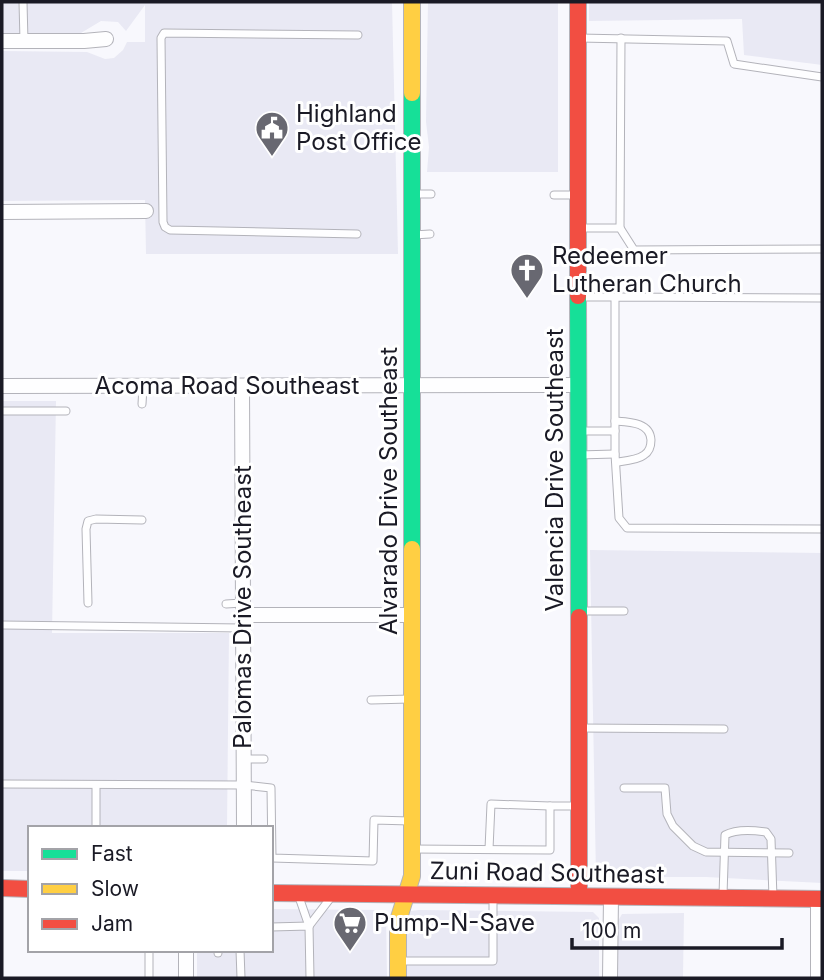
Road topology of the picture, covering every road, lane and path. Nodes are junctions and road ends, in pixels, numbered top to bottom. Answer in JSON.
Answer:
{"nodes":[{"id":1,"x":23,"y":2,"type":"edge"},
{"id":2,"x":412,"y":2,"type":"edge"},
{"id":3,"x":578,"y":2,"type":"edge"},
{"id":4,"x":358,"y":35,"type":"dead end"},
{"id":5,"x":578,"y":38,"type":"junction"},
{"id":6,"x":621,"y":38,"type":"junction"},
{"id":7,"x":106,"y":39,"type":"dead end"},
{"id":8,"x":2,"y":41,"type":"edge"},
{"id":9,"x":24,"y":41,"type":"junction"},
{"id":10,"x":822,"y":77,"type":"edge"},
{"id":11,"x":412,"y":194,"type":"junction"},
{"id":12,"x":431,"y":194,"type":"dead end"},
{"id":13,"x":554,"y":195,"type":"dead end"},
{"id":14,"x":578,"y":195,"type":"junction"},
{"id":15,"x":146,"y":211,"type":"dead end"},
{"id":16,"x":2,"y":212,"type":"edge"},
{"id":17,"x":578,"y":228,"type":"junction"},
{"id":18,"x":620,"y":228,"type":"junction"},
{"id":19,"x":357,"y":234,"type":"dead end"},
{"id":20,"x":430,"y":234,"type":"dead end"},
{"id":21,"x":412,"y":235,"type":"junction"},
{"id":22,"x":822,"y":249,"type":"edge"},
{"id":23,"x":578,"y":297,"type":"junction"},
{"id":24,"x":615,"y":297,"type":"junction"},
{"id":25,"x":822,"y":298,"type":"edge"},
{"id":26,"x":578,"y":385,"type":"junction"},
{"id":27,"x":2,"y":386,"type":"edge"},
{"id":28,"x":412,"y":386,"type":"junction"},
{"id":29,"x":143,"y":387,"type":"junction"},
{"id":30,"x":242,"y":387,"type":"junction"},
{"id":31,"x":142,"y":404,"type":"dead end"},
{"id":32,"x":2,"y":411,"type":"edge"},
{"id":33,"x":66,"y":411,"type":"dead end"},
{"id":34,"x":615,"y":421,"type":"junction"},
{"id":35,"x":578,"y":431,"type":"junction"},
{"id":36,"x":615,"y":431,"type":"junction"},
{"id":37,"x":578,"y":455,"type":"junction"},
{"id":38,"x":616,"y":458,"type":"junction"},
{"id":39,"x":142,"y":520,"type":"dead end"},
{"id":40,"x":822,"y":529,"type":"edge"},
{"id":41,"x":88,"y":603,"type":"dead end"},
{"id":42,"x":226,"y":604,"type":"dead end"},
{"id":43,"x":578,"y":611,"type":"junction"},
{"id":44,"x":624,"y":611,"type":"dead end"},
{"id":45,"x":242,"y":615,"type":"junction"},
{"id":46,"x":411,"y":615,"type":"junction"},
{"id":47,"x":2,"y":625,"type":"edge"},
{"id":48,"x":411,"y":699,"type":"junction"},
{"id":49,"x":372,"y":700,"type":"dead end"},
{"id":50,"x":579,"y":728,"type":"junction"},
{"id":51,"x":724,"y":729,"type":"dead end"},
{"id":52,"x":243,"y":759,"type":"junction"},
{"id":53,"x":264,"y":759,"type":"dead end"},
{"id":54,"x":2,"y":784,"type":"edge"},
{"id":55,"x":96,"y":785,"type":"junction"},
{"id":56,"x":244,"y":785,"type":"junction"},
{"id":57,"x":624,"y":788,"type":"dead end"},
{"id":58,"x":550,"y":806,"type":"junction"},
{"id":59,"x":579,"y":806,"type":"junction"},
{"id":60,"x":411,"y":821,"type":"junction"},
{"id":61,"x":96,"y":826,"type":"edge"},
{"id":62,"x":244,"y":826,"type":"edge"},
{"id":63,"x":272,"y":826,"type":"edge"},
{"id":64,"x":412,"y":849,"type":"junction"},
{"id":65,"x":489,"y":849,"type":"junction"},
{"id":66,"x":723,"y":852,"type":"junction"},
{"id":67,"x":773,"y":853,"type":"junction"},
{"id":68,"x":789,"y":853,"type":"dead end"},
{"id":69,"x":273,"y":859,"type":"edge"},
{"id":70,"x":2,"y":888,"type":"edge"},
{"id":71,"x":28,"y":889,"type":"edge"},
{"id":72,"x":273,"y":893,"type":"edge"},
{"id":73,"x":298,"y":894,"type":"junction"},
{"id":74,"x":334,"y":894,"type":"junction"},
{"id":75,"x":406,"y":894,"type":"junction"},
{"id":76,"x":493,"y":894,"type":"junction"},
{"id":77,"x":579,"y":895,"type":"junction"},
{"id":78,"x":611,"y":897,"type":"junction"},
{"id":79,"x":723,"y":898,"type":"junction"},
{"id":80,"x":773,"y":898,"type":"junction"},
{"id":81,"x":820,"y":899,"type":"edge"},
{"id":82,"x":309,"y":926,"type":"junction"},
{"id":83,"x":273,"y":927,"type":"edge"},
{"id":84,"x":149,"y":952,"type":"edge"},
{"id":85,"x":186,"y":952,"type":"edge"},
{"id":86,"x":240,"y":952,"type":"edge"},
{"id":87,"x":398,"y":961,"type":"junction"},
{"id":88,"x":149,"y":978,"type":"edge"},
{"id":89,"x":186,"y":978,"type":"edge"},
{"id":90,"x":241,"y":978,"type":"edge"},
{"id":91,"x":310,"y":978,"type":"edge"},
{"id":92,"x":397,"y":978,"type":"edge"},
{"id":93,"x":610,"y":978,"type":"edge"},
{"id":94,"x":818,"y":978,"type":"edge"}],
"edges":[{"from":1,"to":9,"type":"lane"},
{"from":2,"to":11,"type":"street","name":"Alvarado Drive Southeast"},
{"from":3,"to":5,"type":"street","name":"Valencia Drive Southeast"},
{"from":4,"to":19,"type":"lane"},
{"from":5,"to":6,"type":"lane"},
{"from":5,"to":14,"type":"street","name":"Valencia Drive Southeast"},
{"from":6,"to":10,"type":"lane"},
{"from":6,"to":18,"type":"lane"},
{"from":7,"to":9,"type":"street"},
{"from":8,"to":9,"type":"street"},
{"from":11,"to":12,"type":"lane"},
{"from":11,"to":21,"type":"street","name":"Alvarado Drive Southeast"},
{"from":13,"to":14,"type":"lane"},
{"from":14,"to":17,"type":"street","name":"Valencia Drive Southeast"},
{"from":15,"to":16,"type":"street"},
{"from":17,"to":18,"type":"lane"},
{"from":17,"to":23,"type":"street","name":"Valencia Drive Southeast"},
{"from":18,"to":22,"type":"lane"},
{"from":20,"to":21,"type":"lane"},
{"from":21,"to":28,"type":"street","name":"Alvarado Drive Southeast"},
{"from":23,"to":24,"type":"lane"},
{"from":23,"to":26,"type":"street","name":"Valencia Drive Southeast"},
{"from":24,"to":25,"type":"lane"},
{"from":24,"to":34,"type":"lane"},
{"from":26,"to":28,"type":"street","name":"Acoma Road Southeast"},
{"from":26,"to":35,"type":"street","name":"Valencia Drive Southeast"},
{"from":27,"to":29,"type":"street","name":"Acoma Road Southeast"},
{"from":28,"to":30,"type":"street","name":"Acoma Road Southeast"},
{"from":28,"to":46,"type":"street","name":"Alvarado Drive Southeast"},
{"from":29,"to":30,"type":"street","name":"Acoma Road Southeast"},
{"from":29,"to":31,"type":"lane"},
{"from":30,"to":45,"type":"street","name":"Palomas Drive Southeast"},
{"from":32,"to":33,"type":"lane"},
{"from":34,"to":36,"type":"lane"},
{"from":34,"to":38,"type":"lane"},
{"from":35,"to":36,"type":"lane"},
{"from":35,"to":37,"type":"street","name":"Valencia Drive Southeast"},
{"from":36,"to":38,"type":"lane"},
{"from":37,"to":38,"type":"lane"},
{"from":37,"to":43,"type":"street","name":"Valencia Drive Southeast"},
{"from":38,"to":40,"type":"lane"},
{"from":39,"to":41,"type":"lane"},
{"from":42,"to":45,"type":"lane"},
{"from":43,"to":44,"type":"lane"},
{"from":43,"to":50,"type":"street","name":"Valencia Drive Southeast"},
{"from":45,"to":46,"type":"street"},
{"from":45,"to":47,"type":"lane"},
{"from":45,"to":52,"type":"street","name":"Palomas Drive Southeast"},
{"from":46,"to":48,"type":"street","name":"Alvarado Drive Southeast"},
{"from":48,"to":49,"type":"lane"},
{"from":48,"to":60,"type":"street","name":"Alvarado Drive Southeast"},
{"from":50,"to":51,"type":"lane"},
{"from":50,"to":59,"type":"street","name":"Valencia Drive Southeast"},
{"from":52,"to":53,"type":"lane"},
{"from":52,"to":56,"type":"street","name":"Palomas Drive Southeast"},
{"from":54,"to":55,"type":"lane"},
{"from":55,"to":56,"type":"lane"},
{"from":55,"to":61,"type":"lane"},
{"from":56,"to":62,"type":"street","name":"Palomas Drive Southeast"},
{"from":56,"to":63,"type":"lane"},
{"from":57,"to":66,"type":"lane"},
{"from":58,"to":59,"type":"lane"},
{"from":58,"to":65,"type":"lane"},
{"from":58,"to":65,"type":"lane"},
{"from":59,"to":77,"type":"street","name":"Valencia Drive Southeast"},
{"from":60,"to":64,"type":"street","name":"Alvarado Drive Southeast"},
{"from":60,"to":69,"type":"lane"},
{"from":64,"to":65,"type":"lane"},
{"from":64,"to":75,"type":"street","name":"Alvarado Drive Southeast"},
{"from":66,"to":67,"type":"lane"},
{"from":66,"to":67,"type":"lane"},
{"from":66,"to":79,"type":"lane"},
{"from":67,"to":68,"type":"lane"},
{"from":67,"to":80,"type":"lane"},
{"from":70,"to":71,"type":"street"},
{"from":72,"to":73,"type":"street","name":"Zuni Road Southeast"},
{"from":73,"to":74,"type":"street","name":"Zuni Road Southeast"},
{"from":73,"to":82,"type":"lane"},
{"from":74,"to":75,"type":"street","name":"Zuni Road Southeast"},
{"from":74,"to":82,"type":"lane"},
{"from":75,"to":76,"type":"street","name":"Zuni Road Southeast"},
{"from":75,"to":87,"type":"street","name":"Alvarado Drive Southeast"},
{"from":76,"to":77,"type":"street","name":"Zuni Road Southeast"},
{"from":76,"to":87,"type":"lane"},
{"from":77,"to":78,"type":"street","name":"Zuni Road Southeast"},
{"from":78,"to":79,"type":"street","name":"Zuni Road Southeast"},
{"from":78,"to":93,"type":"street"},
{"from":79,"to":80,"type":"street","name":"Zuni Road Southeast"},
{"from":80,"to":81,"type":"street","name":"Zuni Road Southeast"},
{"from":81,"to":94,"type":"street"},
{"from":82,"to":83,"type":"lane"},
{"from":82,"to":91,"type":"lane"},
{"from":84,"to":88,"type":"lane"},
{"from":85,"to":89,"type":"street"},
{"from":86,"to":90,"type":"lane"},
{"from":87,"to":92,"type":"street","name":"Alvarado Drive Southeast"}]}
